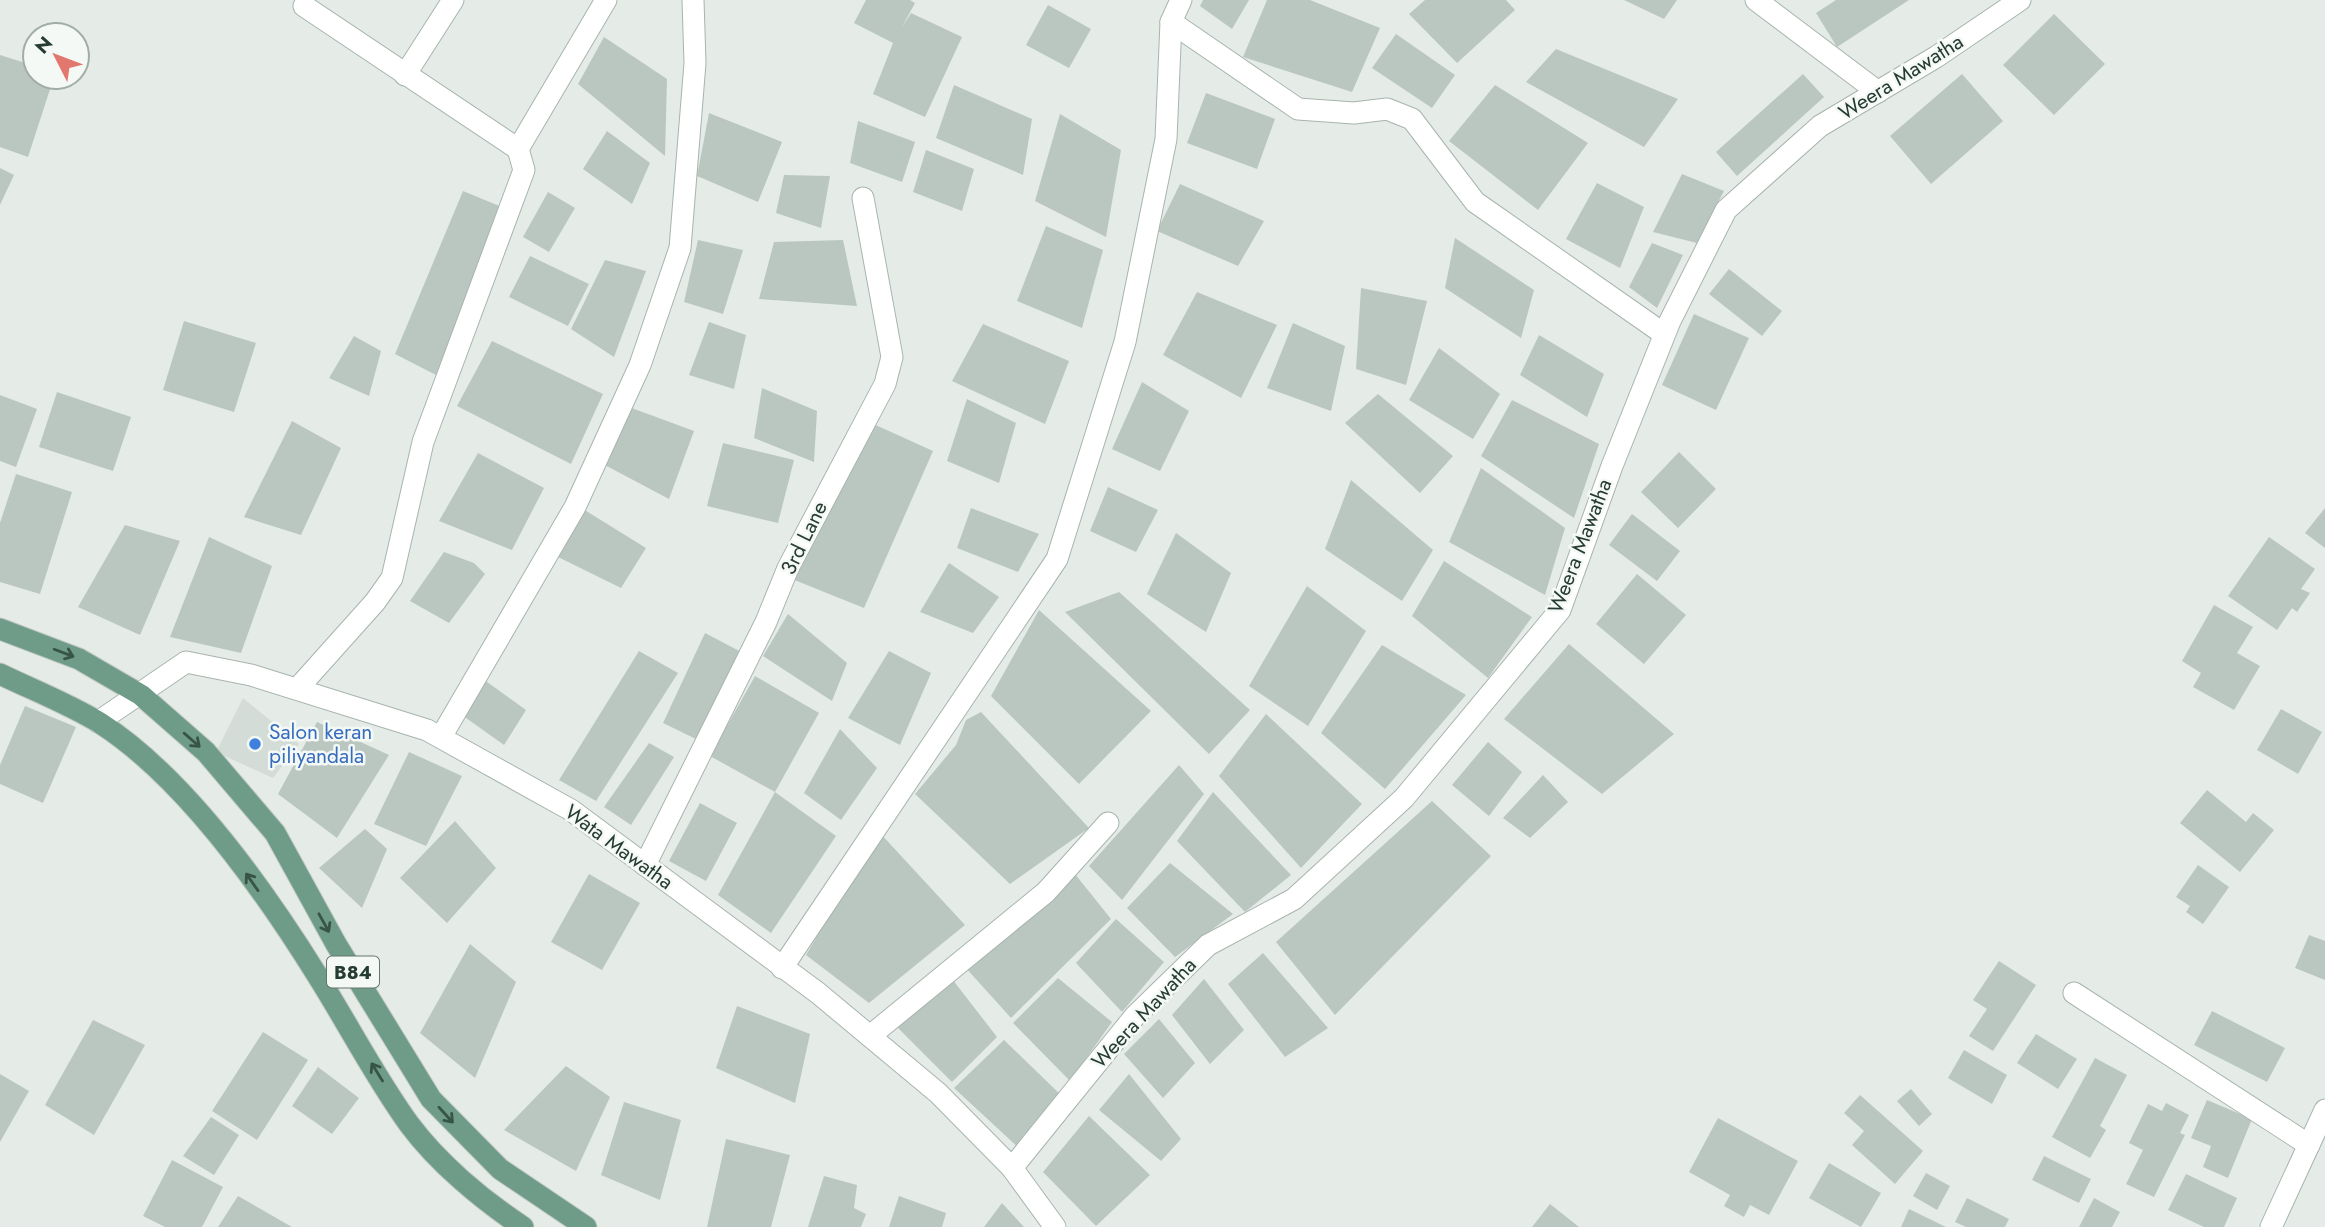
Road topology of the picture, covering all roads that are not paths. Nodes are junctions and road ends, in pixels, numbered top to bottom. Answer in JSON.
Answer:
{"nodes":[{"id":1,"x":453,"y":0,"type":"edge"},
{"id":2,"x":606,"y":0,"type":"edge"},
{"id":3,"x":693,"y":0,"type":"edge"},
{"id":4,"x":1181,"y":0,"type":"edge"},
{"id":5,"x":1756,"y":0,"type":"edge"},
{"id":6,"x":2020,"y":0,"type":"edge"},
{"id":7,"x":304,"y":6,"type":"dead end"},
{"id":8,"x":1171,"y":22,"type":"junction"},
{"id":9,"x":405,"y":75,"type":"junction"},
{"id":10,"x":1878,"y":92,"type":"junction"},
{"id":11,"x":518,"y":149,"type":"junction"},
{"id":12,"x":863,"y":198,"type":"dead end"},
{"id":13,"x":1664,"y":334,"type":"junction"},
{"id":14,"x":0,"y":629,"type":"edge"},
{"id":15,"x":0,"y":674,"type":"edge"},
{"id":16,"x":298,"y":688,"type":"junction"},
{"id":17,"x":141,"y":695,"type":"junction"},
{"id":18,"x":98,"y":722,"type":"junction"},
{"id":19,"x":441,"y":737,"type":"junction"},
{"id":20,"x":1108,"y":823,"type":"dead end"},
{"id":21,"x":645,"y":865,"type":"junction"},
{"id":22,"x":782,"y":968,"type":"junction"},
{"id":23,"x":2074,"y":993,"type":"dead end"},
{"id":24,"x":870,"y":1036,"type":"junction"},
{"id":25,"x":2325,"y":1110,"type":"edge"},
{"id":26,"x":2309,"y":1145,"type":"junction"},
{"id":27,"x":1012,"y":1168,"type":"junction"},
{"id":28,"x":523,"y":1227,"type":"edge"},
{"id":29,"x":586,"y":1227,"type":"edge"},
{"id":30,"x":1055,"y":1227,"type":"edge"},
{"id":31,"x":2271,"y":1227,"type":"edge"}],
"edges":[{"from":1,"to":9,"type":"street"},
{"from":2,"to":11,"type":"street"},
{"from":3,"to":19,"type":"street"},
{"from":4,"to":8,"type":"street"},
{"from":5,"to":10,"type":"street"},
{"from":6,"to":10,"type":"street","name":"Weera Mawatha"},
{"from":7,"to":9,"type":"street"},
{"from":8,"to":13,"type":"street"},
{"from":8,"to":22,"type":"street"},
{"from":9,"to":11,"type":"street"},
{"from":10,"to":13,"type":"street","name":"Weera Mawatha"},
{"from":11,"to":16,"type":"street"},
{"from":12,"to":21,"type":"street","name":"3rd Lane"},
{"from":13,"to":27,"type":"street","name":"Weera Mawatha"},
{"from":14,"to":17,"type":"main road","number":"B84","one_way":true},
{"from":15,"to":18,"type":"main road","number":"B84"},
{"from":16,"to":17,"type":"street","name":"Wata Mawatha"},
{"from":16,"to":19,"type":"street","name":"Wata Mawatha"},
{"from":17,"to":18,"type":"street","name":"Wata Mawatha"},
{"from":17,"to":29,"type":"main road","number":"B84","one_way":true},
{"from":28,"to":18,"type":"main road","number":"B84","one_way":true},
{"from":19,"to":21,"type":"street","name":"Wata Mawatha"},
{"from":20,"to":24,"type":"street"},
{"from":21,"to":22,"type":"street","name":"Wata Mawatha"},
{"from":22,"to":24,"type":"street","name":"Wata Mawatha"},
{"from":23,"to":26,"type":"street"},
{"from":24,"to":27,"type":"street","name":"Wata Mawatha"},
{"from":25,"to":26,"type":"street"},
{"from":26,"to":31,"type":"street"},
{"from":27,"to":30,"type":"street","name":"Wata Mawatha"}]}
